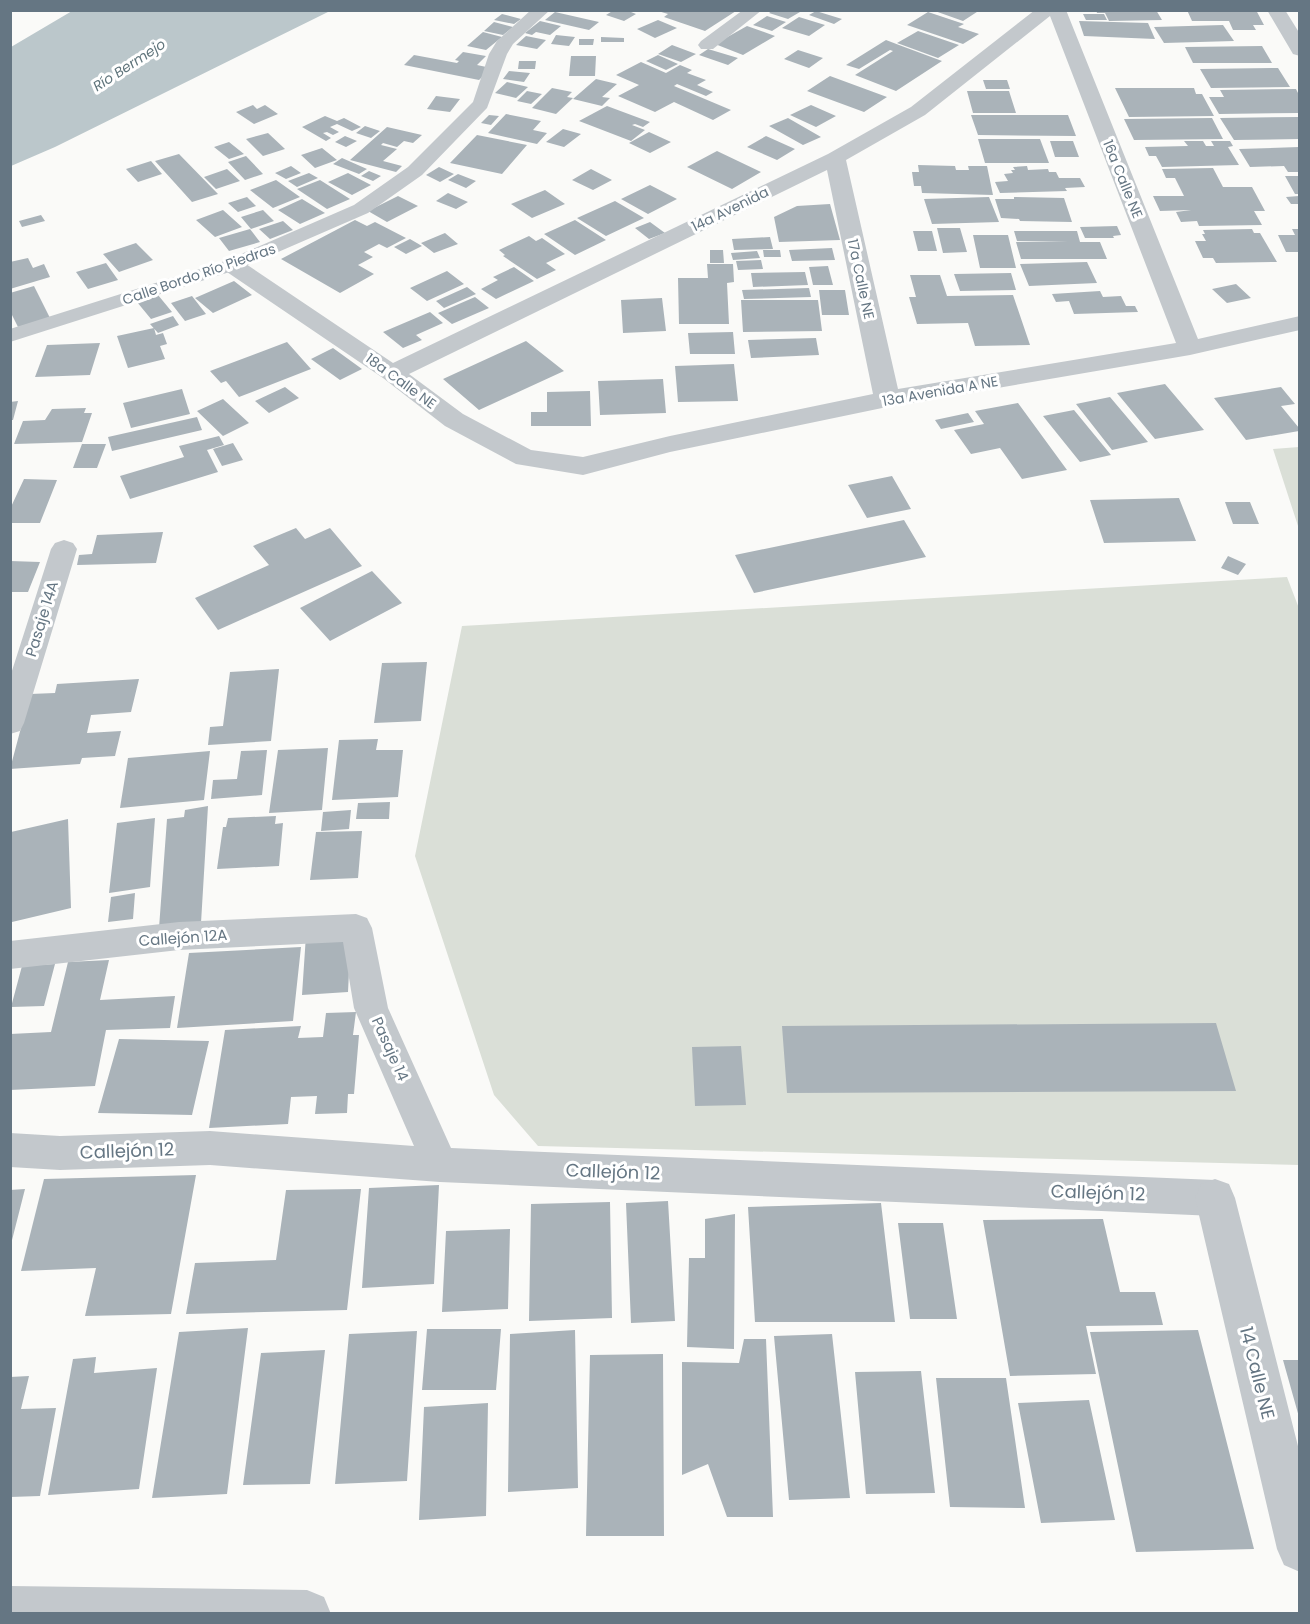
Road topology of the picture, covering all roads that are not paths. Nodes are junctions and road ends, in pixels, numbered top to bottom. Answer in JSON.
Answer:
{"nodes":[{"id":1,"x":542,"y":10,"type":"edge"},
{"id":2,"x":754,"y":10,"type":"edge"},
{"id":3,"x":1047,"y":10,"type":"edge"},
{"id":4,"x":1057,"y":10,"type":"edge"},
{"id":5,"x":1276,"y":10,"type":"edge"},
{"id":6,"x":707,"y":45,"type":"dead end"},
{"id":7,"x":1299,"y":50,"type":"edge"},
{"id":8,"x":835,"y":158,"type":"junction"},
{"id":9,"x":232,"y":265,"type":"junction"},
{"id":10,"x":1299,"y":323,"type":"edge"},
{"id":11,"x":10,"y":336,"type":"edge"},
{"id":12,"x":1190,"y":348,"type":"junction"},
{"id":13,"x":392,"y":373,"type":"junction"},
{"id":14,"x":887,"y":399,"type":"junction"},
{"id":15,"x":583,"y":466,"type":"joint"},
{"id":16,"x":64,"y":549,"type":"dead end"},
{"id":17,"x":10,"y":723,"type":"edge"},
{"id":18,"x":356,"y":928,"type":"joint"},
{"id":19,"x":10,"y":955,"type":"edge"},
{"id":20,"x":10,"y":1150,"type":"edge"},
{"id":21,"x":440,"y":1165,"type":"junction"},
{"id":22,"x":1215,"y":1198,"type":"joint"},
{"id":23,"x":1299,"y":1549,"type":"edge"},
{"id":24,"x":10,"y":1610,"type":"edge"},
{"id":25,"x":307,"y":1614,"type":"edge"}],
"edges":[{"from":1,"to":9,"type":"lane","name":"Calle Bordo Río Piedras"},
{"from":2,"to":6,"type":"lane"},
{"from":3,"to":8,"type":"street","name":"14a Avenida"},
{"from":4,"to":12,"type":"street","name":"16a Calle NE"},
{"from":5,"to":7,"type":"street"},
{"from":8,"to":13,"type":"street","name":"14a Avenida"},
{"from":8,"to":14,"type":"street","name":"17a Calle NE"},
{"from":9,"to":11,"type":"lane","name":"Calle Bordo Río Piedras"},
{"from":9,"to":13,"type":"street","name":"18a Calle NE"},
{"from":10,"to":12,"type":"street","name":"13a Avenida A NE"},
{"from":12,"to":14,"type":"street","name":"13a Avenida A NE"},
{"from":13,"to":15,"type":"street","name":"18a Calle NE"},
{"from":14,"to":15,"type":"street","name":"13a Avenida A NE"},
{"from":16,"to":17,"type":"lane","name":"Pasaje 14A"},
{"from":18,"to":19,"type":"lane","name":"Callejón 12A"},
{"from":18,"to":21,"type":"lane","name":"Pasaje 14"},
{"from":20,"to":21,"type":"lane","name":"Callejón 12"},
{"from":21,"to":22,"type":"lane","name":"Callejón 12"},
{"from":22,"to":23,"type":"street","name":"14 Calle NE"},
{"from":24,"to":25,"type":"street"}]}
